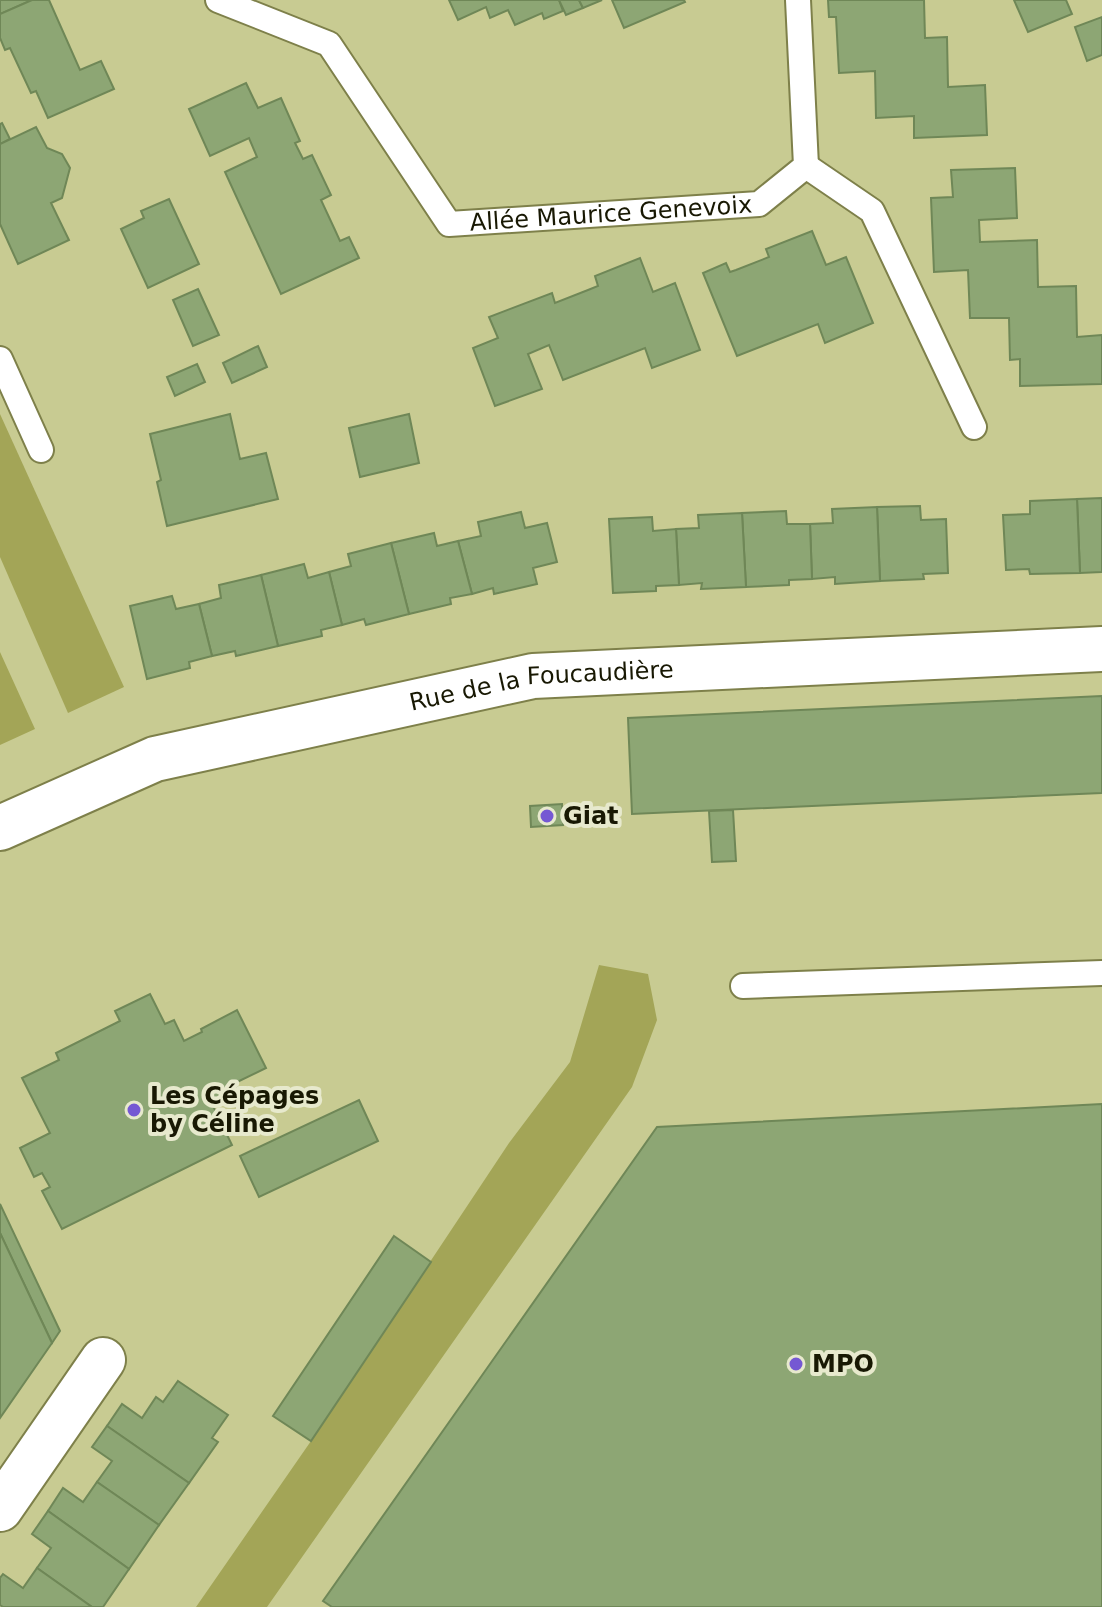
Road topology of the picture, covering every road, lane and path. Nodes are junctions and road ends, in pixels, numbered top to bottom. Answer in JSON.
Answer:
{"nodes":[{"id":1,"x":218,"y":0,"type":"edge"},
{"id":2,"x":798,"y":0,"type":"edge"},
{"id":3,"x":806,"y":166,"type":"junction"},
{"id":4,"x":0,"y":359,"type":"edge"},
{"id":5,"x":974,"y":427,"type":"dead end"},
{"id":6,"x":41,"y":450,"type":"dead end"},
{"id":7,"x":1102,"y":649,"type":"edge"},
{"id":8,"x":0,"y":828,"type":"edge"},
{"id":9,"x":1102,"y":973,"type":"edge"},
{"id":10,"x":743,"y":986,"type":"dead end"},
{"id":11,"x":103,"y":1360,"type":"dead end"},
{"id":12,"x":0,"y":1509,"type":"edge"}],
"edges":[{"from":1,"to":3,"type":"lane","name":"Allée Maurice Genevoix"},
{"from":2,"to":3,"type":"lane"},
{"from":3,"to":5,"type":"lane"},
{"from":4,"to":6,"type":"lane"},
{"from":7,"to":8,"type":"street","name":"Rue de la Foucaudière"},
{"from":9,"to":10,"type":"lane"},
{"from":11,"to":12,"type":"street"}]}
